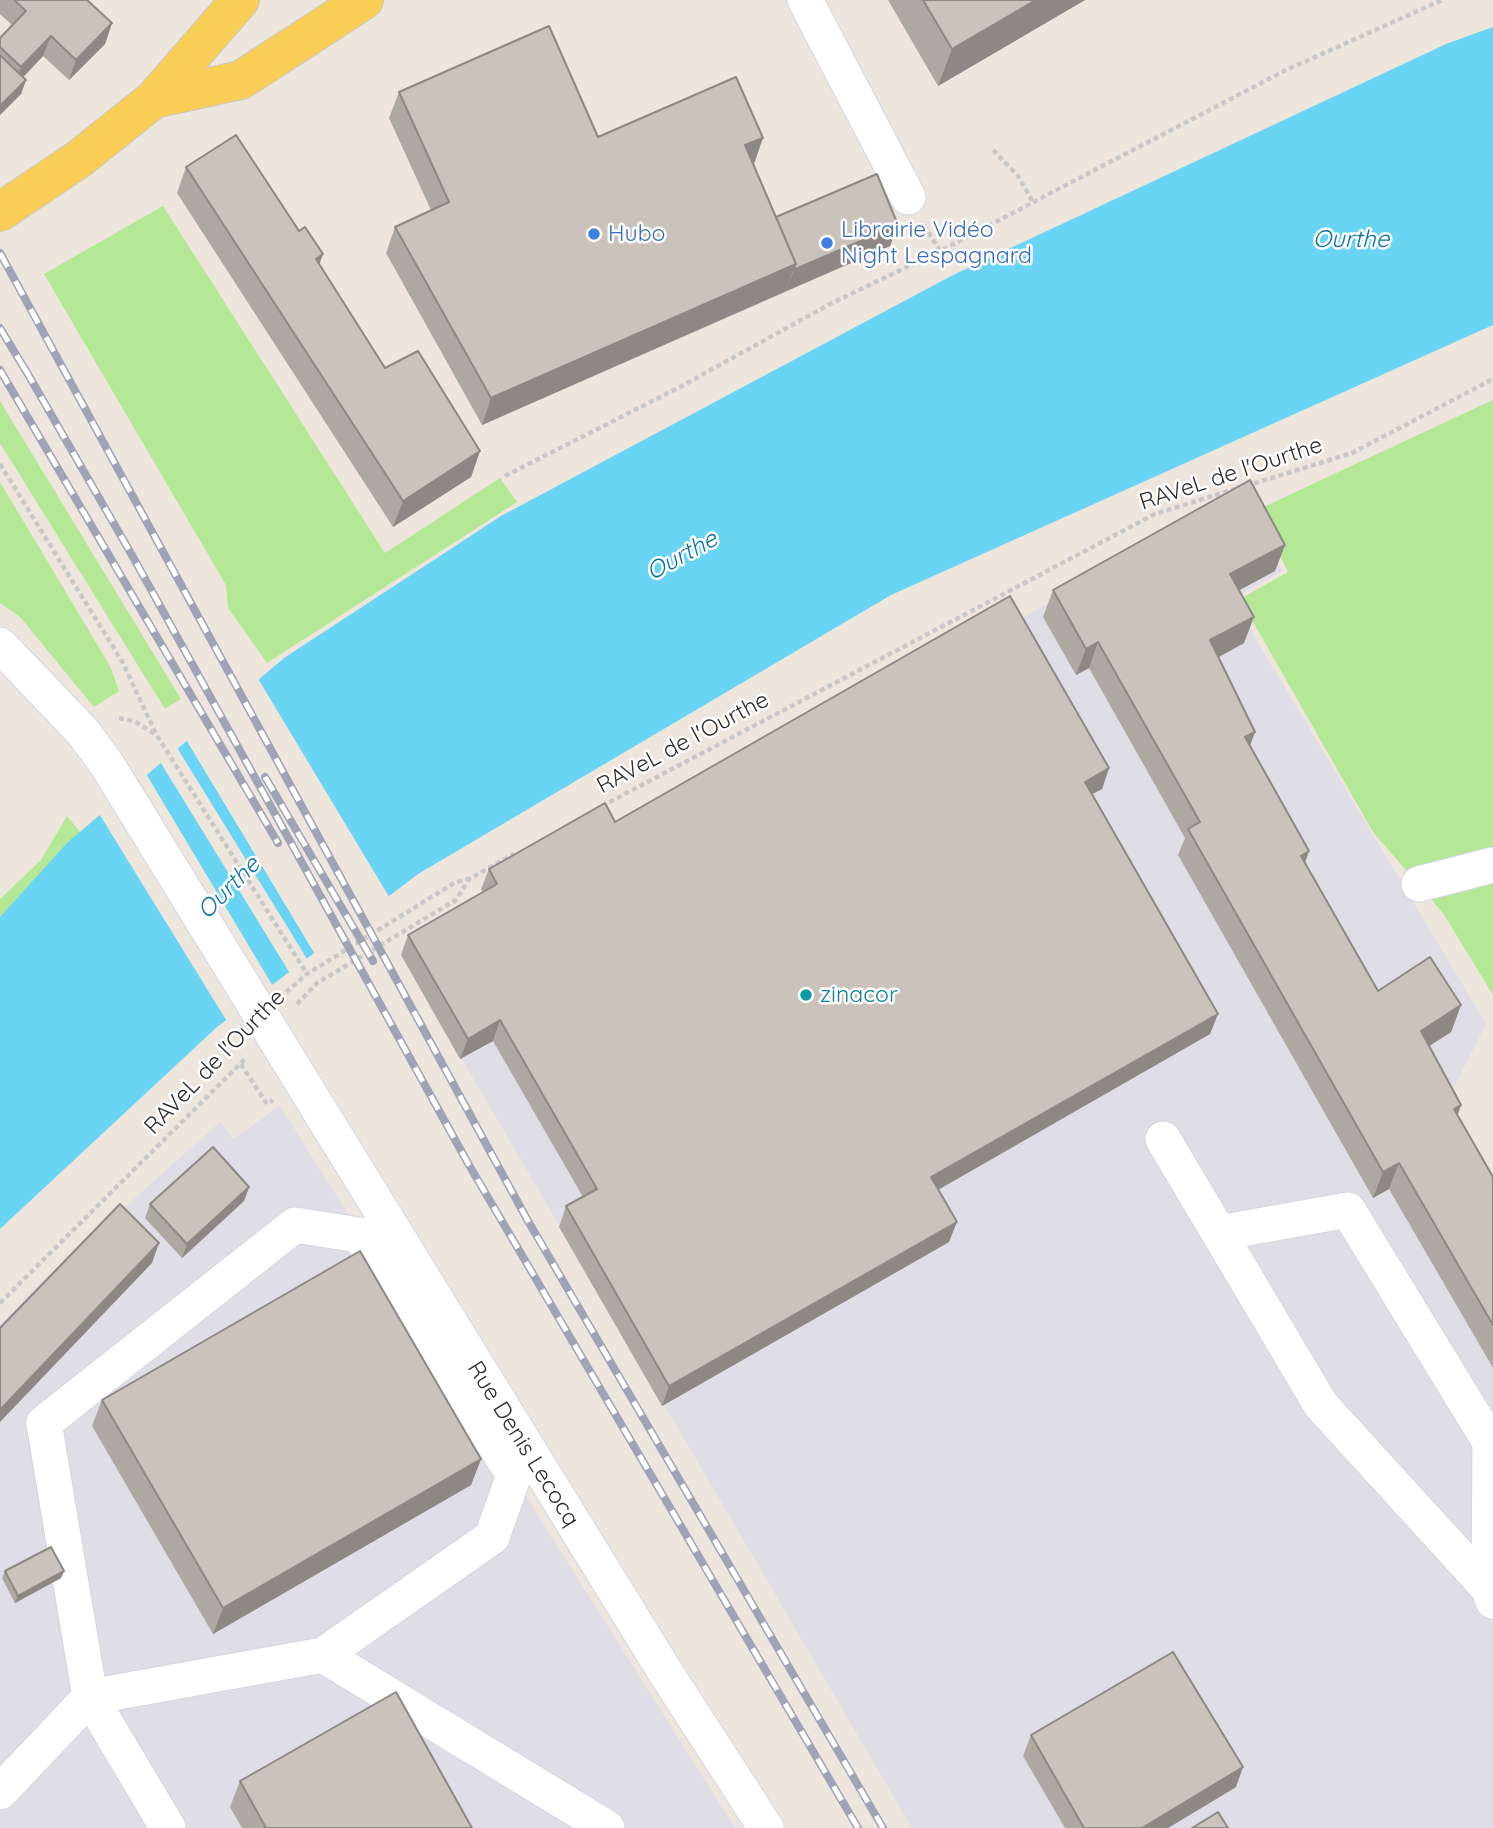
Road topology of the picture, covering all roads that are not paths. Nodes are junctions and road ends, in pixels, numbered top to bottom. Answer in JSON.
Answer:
{"nodes":[{"id":1,"x":240,"y":0,"type":"edge"},
{"id":2,"x":364,"y":0,"type":"edge"},
{"id":3,"x":805,"y":0,"type":"edge"},
{"id":4,"x":154,"y":99,"type":"junction"},
{"id":5,"x":908,"y":197,"type":"dead end"},
{"id":6,"x":0,"y":212,"type":"edge"},
{"id":7,"x":0,"y":645,"type":"edge"},
{"id":8,"x":1493,"y":865,"type":"edge"},
{"id":9,"x":1419,"y":884,"type":"dead end"},
{"id":10,"x":1163,"y":1139,"type":"dead end"},
{"id":11,"x":1219,"y":1233,"type":"junction"},
{"id":12,"x":1491,"y":1595,"type":"edge"},
{"id":13,"x":323,"y":1655,"type":"junction"},
{"id":14,"x":90,"y":1698,"type":"junction"},
{"id":15,"x":0,"y":1792,"type":"edge"},
{"id":16,"x":168,"y":1828,"type":"edge"},
{"id":17,"x":607,"y":1828,"type":"edge"},
{"id":18,"x":766,"y":1828,"type":"edge"}],
"edges":[{"from":1,"to":4,"type":"main road"},
{"from":2,"to":4,"type":"main road"},
{"from":3,"to":5,"type":"street"},
{"from":4,"to":6,"type":"main road"},
{"from":7,"to":18,"type":"street","name":"Rue Denis Lecocq","bridge":true},
{"from":8,"to":9,"type":"street"},
{"from":10,"to":11,"type":"street"},
{"from":11,"to":12,"type":"street"},
{"from":11,"to":12,"type":"street"},
{"from":13,"to":14,"type":"street"},
{"from":13,"to":14,"type":"street"},
{"from":13,"to":17,"type":"street"},
{"from":14,"to":15,"type":"street"},
{"from":14,"to":16,"type":"street"}]}
